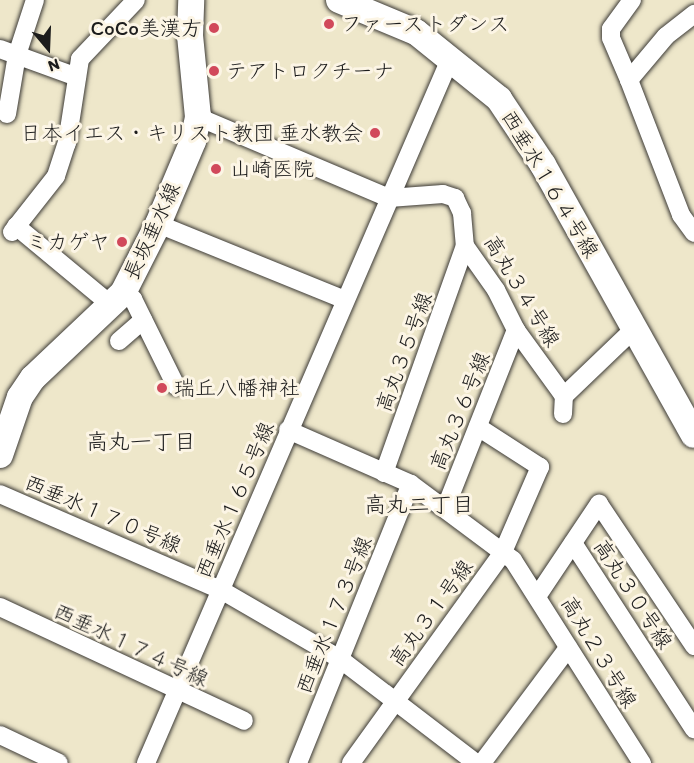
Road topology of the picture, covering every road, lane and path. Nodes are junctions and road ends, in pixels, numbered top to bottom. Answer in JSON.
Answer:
{"nodes":[{"id":1,"x":35,"y":0,"type":"edge"},
{"id":2,"x":191,"y":0,"type":"edge"},
{"id":3,"x":339,"y":0,"type":"edge"},
{"id":4,"x":632,"y":0,"type":"edge"},
{"id":5,"x":125,"y":4,"type":"edge"},
{"id":6,"x":694,"y":14,"type":"edge"},
{"id":7,"x":8,"y":52,"type":"edge"},
{"id":8,"x":451,"y":57,"type":"junction"},
{"id":9,"x":77,"y":77,"type":"junction"},
{"id":10,"x":629,"y":80,"type":"junction"},
{"id":11,"x":7,"y":114,"type":"dead end"},
{"id":12,"x":198,"y":117,"type":"junction"},
{"id":13,"x":389,"y":198,"type":"junction"},
{"id":14,"x":158,"y":224,"type":"junction"},
{"id":15,"x":694,"y":232,"type":"edge"},
{"id":16,"x":465,"y":246,"type":"junction"},
{"id":17,"x":117,"y":299,"type":"junction"},
{"id":18,"x":345,"y":300,"type":"junction"},
{"id":19,"x":143,"y":320,"type":"junction"},
{"id":20,"x":635,"y":328,"type":"junction"},
{"id":21,"x":516,"y":330,"type":"junction"},
{"id":22,"x":119,"y":340,"type":"dead end"},
{"id":23,"x":176,"y":386,"type":"dead end"},
{"id":24,"x":564,"y":396,"type":"junction"},
{"id":25,"x":563,"y":414,"type":"dead end"},
{"id":26,"x":478,"y":427,"type":"junction"},
{"id":27,"x":288,"y":430,"type":"junction"},
{"id":28,"x":694,"y":435,"type":"edge"},
{"id":29,"x":0,"y":455,"type":"edge"},
{"id":30,"x":384,"y":473,"type":"junction"},
{"id":31,"x":411,"y":484,"type":"junction"},
{"id":32,"x":0,"y":494,"type":"edge"},
{"id":33,"x":445,"y":509,"type":"junction"},
{"id":34,"x":573,"y":543,"type":"junction"},
{"id":35,"x":502,"y":552,"type":"junction"},
{"id":36,"x":221,"y":590,"type":"junction"},
{"id":37,"x":538,"y":595,"type":"junction"},
{"id":38,"x":0,"y":608,"type":"edge"},
{"id":39,"x":694,"y":646,"type":"edge"},
{"id":40,"x":568,"y":648,"type":"junction"},
{"id":41,"x":340,"y":659,"type":"junction"},
{"id":42,"x":177,"y":693,"type":"junction"},
{"id":43,"x":395,"y":702,"type":"junction"},
{"id":44,"x":244,"y":721,"type":"dead end"},
{"id":45,"x":694,"y":729,"type":"edge"},
{"id":46,"x":0,"y":735,"type":"edge"},
{"id":47,"x":59,"y":763,"type":"edge"},
{"id":48,"x":146,"y":763,"type":"edge"},
{"id":49,"x":298,"y":763,"type":"edge"},
{"id":50,"x":351,"y":763,"type":"edge"},
{"id":51,"x":476,"y":763,"type":"edge"},
{"id":52,"x":482,"y":763,"type":"edge"},
{"id":53,"x":642,"y":763,"type":"edge"}],
"edges":[{"from":1,"to":7,"type":"street"},
{"from":2,"to":12,"type":"street","name":"長坂垂水線"},
{"from":3,"to":8,"type":"street","name":"西垂水１６４号線"},
{"from":4,"to":10,"type":"street"},
{"from":5,"to":9,"type":"street"},
{"from":6,"to":10,"type":"street"},
{"from":7,"to":9,"type":"street"},
{"from":7,"to":11,"type":"street"},
{"from":8,"to":13,"type":"street","name":"西垂水１６５号線"},
{"from":8,"to":20,"type":"street","name":"西垂水１６４号線"},
{"from":9,"to":17,"type":"street"},
{"from":10,"to":15,"type":"street"},
{"from":12,"to":13,"type":"street"},
{"from":12,"to":14,"type":"street","name":"長坂垂水線"},
{"from":13,"to":16,"type":"street","name":"高丸３４号線"},
{"from":13,"to":18,"type":"street","name":"西垂水１６５号線"},
{"from":14,"to":17,"type":"street","name":"長坂垂水線"},
{"from":14,"to":18,"type":"street"},
{"from":16,"to":21,"type":"street","name":"高丸３４号線"},
{"from":16,"to":30,"type":"street","name":"高丸３５号線"},
{"from":17,"to":19,"type":"street"},
{"from":17,"to":29,"type":"street","name":"長坂垂水線"},
{"from":18,"to":27,"type":"street","name":"西垂水１６５号線"},
{"from":19,"to":22,"type":"street"},
{"from":19,"to":23,"type":"street"},
{"from":20,"to":24,"type":"street"},
{"from":20,"to":28,"type":"street","name":"西垂水１６４号線"},
{"from":21,"to":24,"type":"street","name":"高丸３４号線"},
{"from":21,"to":26,"type":"street","name":"高丸３６号線"},
{"from":24,"to":25,"type":"street"},
{"from":26,"to":33,"type":"street","name":"高丸３６号線"},
{"from":26,"to":35,"type":"street","name":"高丸３１号線"},
{"from":27,"to":30,"type":"street"},
{"from":27,"to":36,"type":"street","name":"西垂水１６５号線"},
{"from":30,"to":31,"type":"street"},
{"from":31,"to":33,"type":"street"},
{"from":31,"to":41,"type":"street","name":"西垂水１７３号線"},
{"from":32,"to":36,"type":"street","name":"西垂水１７０号線"},
{"from":33,"to":35,"type":"street"},
{"from":34,"to":37,"type":"street","name":"高丸２３号線"},
{"from":34,"to":39,"type":"street","name":"高丸２３号線"},
{"from":34,"to":45,"type":"street","name":"高丸３０号線"},
{"from":35,"to":37,"type":"street"},
{"from":35,"to":43,"type":"street","name":"高丸３１号線"},
{"from":36,"to":41,"type":"street","name":"西垂水１７０号線"},
{"from":36,"to":42,"type":"street","name":"西垂水１６５号線"},
{"from":37,"to":40,"type":"street","name":"高丸２３号線"},
{"from":38,"to":42,"type":"street","name":"西垂水１７４号線"},
{"from":40,"to":52,"type":"street"},
{"from":40,"to":53,"type":"street","name":"高丸２３号線"},
{"from":41,"to":43,"type":"street","name":"西垂水１７０号線"},
{"from":41,"to":49,"type":"street","name":"西垂水１７３号線"},
{"from":42,"to":44,"type":"street","name":"西垂水１７４号線"},
{"from":42,"to":48,"type":"street","name":"西垂水１６５号線"},
{"from":43,"to":50,"type":"street","name":"高丸３１号線"},
{"from":43,"to":51,"type":"street","name":"西垂水１７０号線"},
{"from":46,"to":47,"type":"street"}]}
